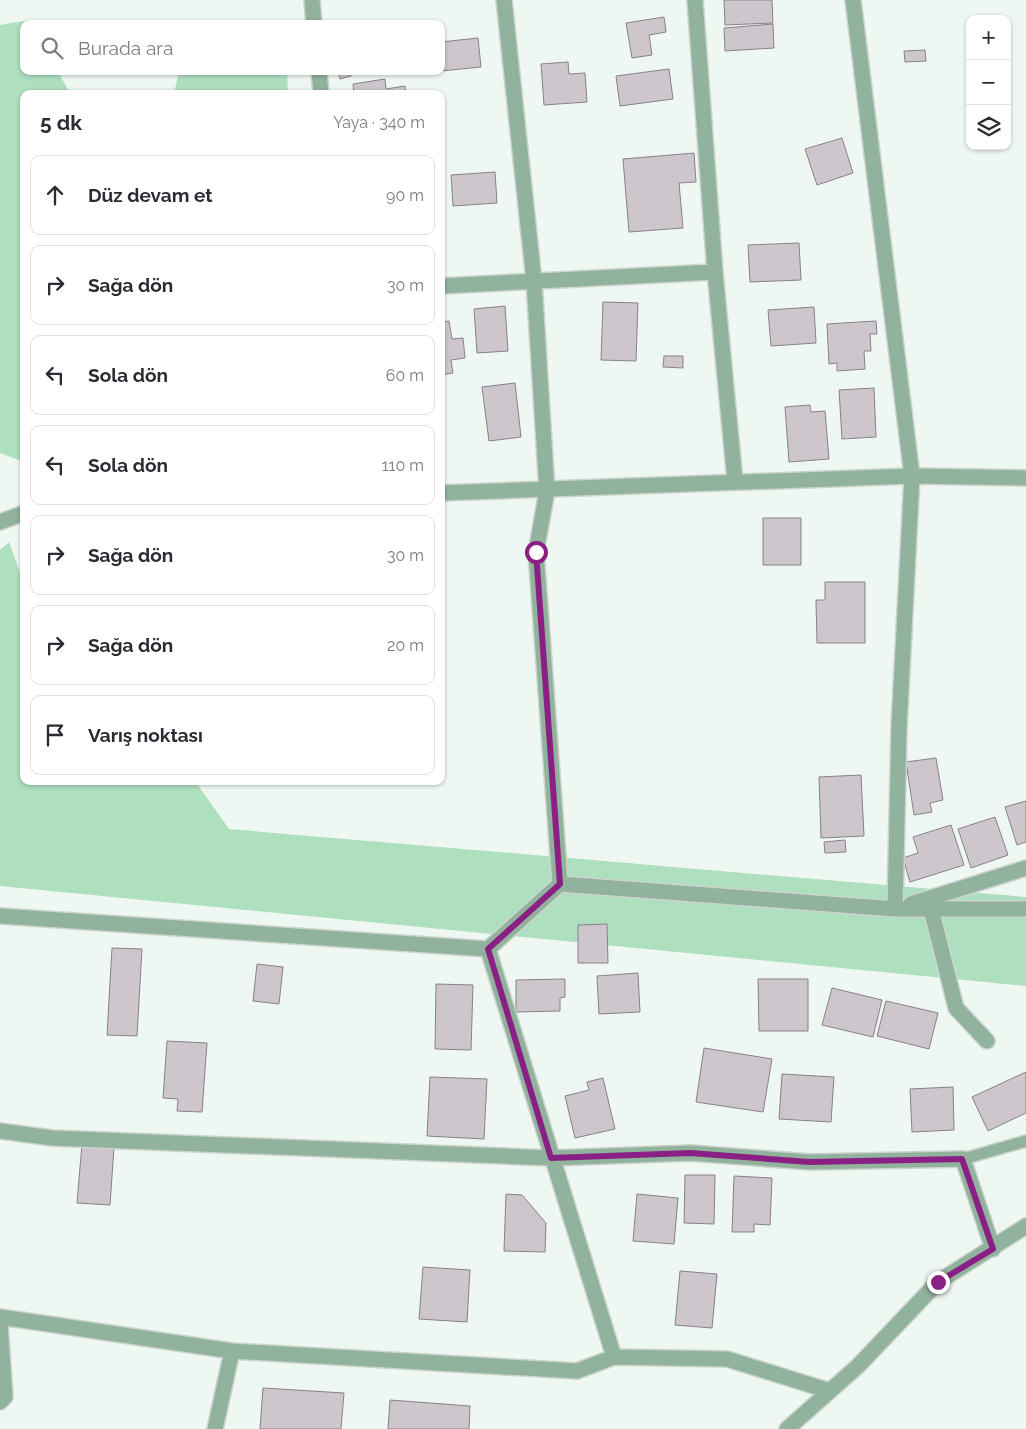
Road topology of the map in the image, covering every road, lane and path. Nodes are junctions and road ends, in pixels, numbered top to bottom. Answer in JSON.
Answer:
{"nodes":[{"id":1,"x":312,"y":0,"type":"edge"},
{"id":2,"x":504,"y":0,"type":"edge"},
{"id":3,"x":695,"y":0,"type":"edge"},
{"id":4,"x":853,"y":0,"type":"edge"},
{"id":5,"x":314,"y":20,"type":"edge"},
{"id":6,"x":319,"y":75,"type":"edge"},
{"id":7,"x":321,"y":90,"type":"edge"},
{"id":8,"x":715,"y":272,"type":"junction"},
{"id":9,"x":534,"y":281,"type":"junction"},
{"id":10,"x":445,"y":286,"type":"edge"},
{"id":11,"x":912,"y":476,"type":"junction"},
{"id":12,"x":1026,"y":478,"type":"edge"},
{"id":13,"x":735,"y":481,"type":"junction"},
{"id":14,"x":547,"y":491,"type":"junction"},
{"id":15,"x":445,"y":493,"type":"edge"},
{"id":16,"x":20,"y":514,"type":"edge"},
{"id":17,"x":0,"y":522,"type":"edge"},
{"id":18,"x":1026,"y":868,"type":"edge"},
{"id":19,"x":560,"y":884,"type":"junction"},
{"id":20,"x":895,"y":909,"type":"junction"},
{"id":21,"x":931,"y":909,"type":"junction"},
{"id":22,"x":1026,"y":909,"type":"edge"},
{"id":23,"x":0,"y":916,"type":"edge"},
{"id":24,"x":488,"y":949,"type":"junction"},
{"id":25,"x":988,"y":1041,"type":"dead end"},
{"id":26,"x":0,"y":1131,"type":"edge"},
{"id":27,"x":1026,"y":1141,"type":"edge"},
{"id":28,"x":551,"y":1158,"type":"junction"},
{"id":29,"x":962,"y":1159,"type":"junction"},
{"id":30,"x":1026,"y":1226,"type":"edge"},
{"id":31,"x":993,"y":1249,"type":"junction"},
{"id":32,"x":0,"y":1317,"type":"edge"},
{"id":33,"x":0,"y":1324,"type":"edge"},
{"id":34,"x":232,"y":1351,"type":"junction"},
{"id":35,"x":614,"y":1357,"type":"junction"},
{"id":36,"x":830,"y":1391,"type":"junction"},
{"id":37,"x":0,"y":1402,"type":"edge"},
{"id":38,"x":215,"y":1429,"type":"edge"},
{"id":39,"x":787,"y":1429,"type":"edge"}],
"edges":[{"from":1,"to":5,"type":"street"},
{"from":2,"to":9,"type":"street"},
{"from":3,"to":8,"type":"street"},
{"from":4,"to":11,"type":"street"},
{"from":6,"to":7,"type":"street"},
{"from":8,"to":9,"type":"street"},
{"from":8,"to":13,"type":"street"},
{"from":9,"to":10,"type":"street"},
{"from":9,"to":14,"type":"street"},
{"from":11,"to":12,"type":"street"},
{"from":11,"to":13,"type":"street"},
{"from":11,"to":20,"type":"street"},
{"from":13,"to":14,"type":"street"},
{"from":14,"to":15,"type":"street"},
{"from":14,"to":19,"type":"street"},
{"from":16,"to":17,"type":"street"},
{"from":18,"to":20,"type":"street"},
{"from":19,"to":20,"type":"street"},
{"from":19,"to":24,"type":"street"},
{"from":20,"to":21,"type":"street"},
{"from":21,"to":22,"type":"street"},
{"from":21,"to":25,"type":"street"},
{"from":23,"to":24,"type":"street"},
{"from":24,"to":28,"type":"street"},
{"from":26,"to":28,"type":"street"},
{"from":27,"to":29,"type":"lane"},
{"from":28,"to":29,"type":"street"},
{"from":28,"to":35,"type":"street"},
{"from":29,"to":31,"type":"street"},
{"from":30,"to":31,"type":"street"},
{"from":31,"to":36,"type":"street"},
{"from":32,"to":34,"type":"street"},
{"from":33,"to":37,"type":"street"},
{"from":34,"to":35,"type":"street"},
{"from":34,"to":38,"type":"street"},
{"from":35,"to":36,"type":"street"},
{"from":36,"to":39,"type":"street"}]}
